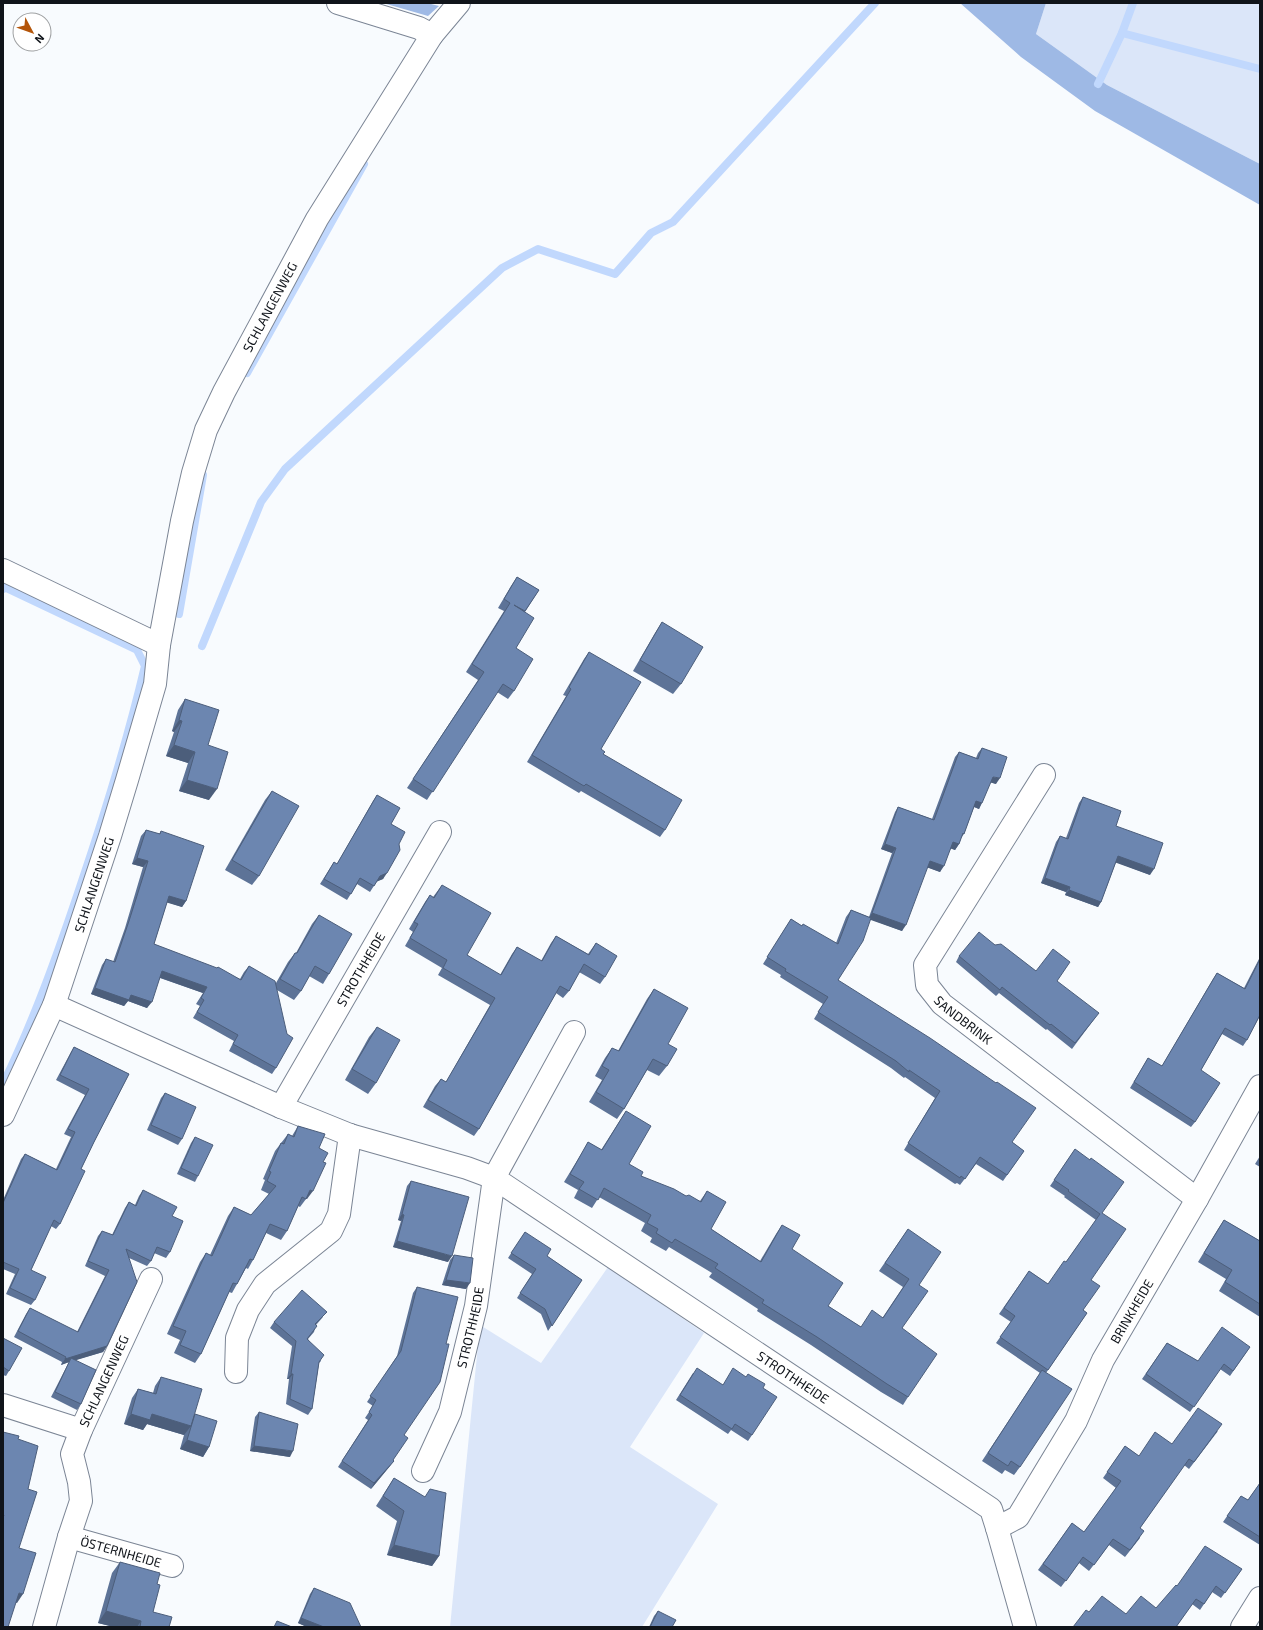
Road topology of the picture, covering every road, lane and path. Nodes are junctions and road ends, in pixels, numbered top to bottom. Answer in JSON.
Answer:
{"nodes":[{"id":1,"x":338,"y":3,"type":"edge"},
{"id":2,"x":459,"y":3,"type":"edge"},
{"id":3,"x":432,"y":35,"type":"junction"},
{"id":4,"x":3,"y":570,"type":"edge"},
{"id":5,"x":160,"y":645,"type":"junction"},
{"id":6,"x":1044,"y":775,"type":"dead end"},
{"id":7,"x":440,"y":832,"type":"dead end"},
{"id":8,"x":54,"y":1005,"type":"junction"},
{"id":9,"x":574,"y":1032,"type":"dead end"},
{"id":10,"x":1260,"y":1086,"type":"edge"},
{"id":11,"x":281,"y":1107,"type":"junction"},
{"id":12,"x":3,"y":1115,"type":"edge"},
{"id":13,"x":350,"y":1134,"type":"junction"},
{"id":14,"x":494,"y":1178,"type":"junction"},
{"id":15,"x":1197,"y":1199,"type":"junction"},
{"id":16,"x":151,"y":1279,"type":"dead end"},
{"id":17,"x":236,"y":1372,"type":"dead end"},
{"id":18,"x":3,"y":1404,"type":"edge"},
{"id":19,"x":81,"y":1430,"type":"junction"},
{"id":20,"x":423,"y":1471,"type":"dead end"},
{"id":21,"x":997,"y":1528,"type":"junction"},
{"id":22,"x":69,"y":1537,"type":"junction"},
{"id":23,"x":172,"y":1566,"type":"dead end"},
{"id":24,"x":1260,"y":1598,"type":"edge"},
{"id":25,"x":44,"y":1627,"type":"edge"},
{"id":26,"x":1024,"y":1627,"type":"edge"},
{"id":27,"x":1242,"y":1627,"type":"edge"}],
"edges":[{"from":1,"to":3,"type":"street"},
{"from":2,"to":3,"type":"street","name":"SCHLANGENWEG"},
{"from":3,"to":5,"type":"street","name":"SCHLANGENWEG"},
{"from":4,"to":5,"type":"street"},
{"from":5,"to":8,"type":"street","name":"SCHLANGENWEG"},
{"from":6,"to":15,"type":"street","name":"SANDBRINK"},
{"from":7,"to":11,"type":"street","name":"STROTHHEIDE"},
{"from":8,"to":11,"type":"street","name":"STROTHHEIDE"},
{"from":8,"to":12,"type":"street","name":"SCHLANGENWEG"},
{"from":9,"to":14,"type":"street","name":"STROTHHEIDE"},
{"from":10,"to":15,"type":"street","name":"BRINKHEIDE"},
{"from":11,"to":13,"type":"street","name":"STROTHHEIDE"},
{"from":13,"to":14,"type":"street","name":"STROTHHEIDE"},
{"from":13,"to":17,"type":"street"},
{"from":14,"to":20,"type":"street","name":"STROTHHEIDE"},
{"from":14,"to":21,"type":"street","name":"STROTHHEIDE"},
{"from":15,"to":21,"type":"street","name":"BRINKHEIDE"},
{"from":16,"to":19,"type":"street","name":"SCHLANGENWEG"},
{"from":18,"to":19,"type":"street","name":"SCHLANGENWEG"},
{"from":19,"to":22,"type":"street","name":"ÖSTERNHEIDE"},
{"from":21,"to":26,"type":"street","name":"STROTHHEIDE"},
{"from":22,"to":23,"type":"street","name":"ÖSTERNHEIDE"},
{"from":22,"to":25,"type":"street","name":"ÖSTERNHEIDE"},
{"from":24,"to":27,"type":"street"}]}
